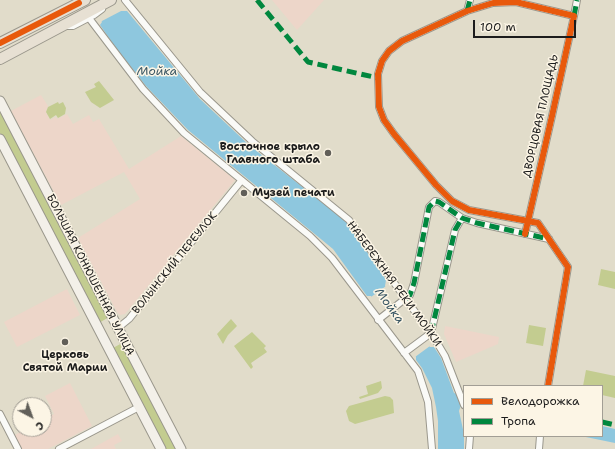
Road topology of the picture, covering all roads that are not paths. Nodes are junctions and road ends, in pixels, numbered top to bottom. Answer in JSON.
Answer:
{"nodes":[{"id":1,"x":112,"y":0,"type":"edge"},
{"id":2,"x":125,"y":0,"type":"edge"},
{"id":3,"x":470,"y":0,"type":"edge"},
{"id":4,"x":577,"y":0,"type":"edge"},
{"id":5,"x":80,"y":1,"type":"edge"},
{"id":6,"x":467,"y":12,"type":"junction"},
{"id":7,"x":93,"y":14,"type":"junction"},
{"id":8,"x":574,"y":16,"type":"junction"},
{"id":9,"x":0,"y":44,"type":"edge"},
{"id":10,"x":0,"y":59,"type":"edge"},
{"id":11,"x":0,"y":101,"type":"edge"},
{"id":12,"x":0,"y":139,"type":"edge"},
{"id":13,"x":241,"y":181,"type":"junction"},
{"id":14,"x":462,"y":218,"type":"junction"},
{"id":15,"x":528,"y":221,"type":"junction"},
{"id":16,"x":525,"y":234,"type":"junction"},
{"id":17,"x":550,"y":239,"type":"junction"},
{"id":18,"x":406,"y":299,"type":"junction"},
{"id":19,"x":378,"y":320,"type":"junction"},
{"id":20,"x":118,"y":328,"type":"junction"},
{"id":21,"x":431,"y":333,"type":"junction"},
{"id":22,"x":102,"y":337,"type":"junction"},
{"id":23,"x":407,"y":351,"type":"junction"},
{"id":24,"x":548,"y":385,"type":"edge"},
{"id":25,"x":462,"y":392,"type":"edge"},
{"id":26,"x":139,"y":407,"type":"junction"},
{"id":27,"x":0,"y":414,"type":"edge"},
{"id":28,"x":470,"y":437,"type":"edge"},
{"id":29,"x":540,"y":437,"type":"edge"},
{"id":30,"x":18,"y":449,"type":"edge"},
{"id":31,"x":59,"y":449,"type":"edge"},
{"id":32,"x":161,"y":449,"type":"edge"},
{"id":33,"x":181,"y":449,"type":"edge"},
{"id":34,"x":432,"y":449,"type":"edge"},
{"id":35,"x":469,"y":449,"type":"edge"},
{"id":36,"x":539,"y":449,"type":"edge"}],
"edges":[{"from":1,"to":7,"type":"main road"},
{"from":2,"to":18,"type":"street","name":"НАБЕРЕЖНАЯ РЕКИ МОЙКИ"},
{"from":3,"to":6,"type":"street"},
{"from":4,"to":8,"type":"street","name":"ДВОРЦОВАЯ ПЛОЩАДЬ"},
{"from":5,"to":9,"type":"main road"},
{"from":6,"to":8,"type":"street"},
{"from":6,"to":15,"type":"street"},
{"from":7,"to":10,"type":"main road"},
{"from":7,"to":13,"type":"street"},
{"from":8,"to":15,"type":"street","name":"ДВОРЦОВАЯ ПЛОЩАДЬ"},
{"from":11,"to":20,"type":"main road","name":"БОЛЬШАЯ КОНЮШЕННАЯ УЛИЦА"},
{"from":12,"to":22,"type":"main road","name":"БОЛЬШАЯ КОНЮШЕННАЯ УЛИЦА"},
{"from":13,"to":19,"type":"street"},
{"from":13,"to":20,"type":"street","name":"ВОЛЫНСКИЙ ПЕРЕУЛОК"},
{"from":14,"to":16,"type":"street"},
{"from":14,"to":18,"type":"street"},
{"from":14,"to":21,"type":"street"},
{"from":15,"to":16,"type":"street","name":"ДВОРЦОВАЯ ПЛОЩАДЬ"},
{"from":15,"to":17,"type":"street"},
{"from":16,"to":17,"type":"street"},
{"from":17,"to":24,"type":"street"},
{"from":18,"to":19,"type":"street"},
{"from":18,"to":21,"type":"street","name":"НАБЕРЕЖНАЯ РЕКИ МОЙКИ"},
{"from":19,"to":23,"type":"street"},
{"from":20,"to":22,"type":"main road","name":"ВОЛЫНСКИЙ ПЕРЕУЛОК"},
{"from":20,"to":33,"type":"main road","name":"БОЛЬШАЯ КОНЮШЕННАЯ УЛИЦА"},
{"from":21,"to":23,"type":"street"},
{"from":21,"to":25,"type":"street","name":"НАБЕРЕЖНАЯ РЕКИ МОЙКИ"},
{"from":22,"to":26,"type":"main road","name":"БОЛЬШАЯ КОНЮШЕННАЯ УЛИЦА"},
{"from":23,"to":34,"type":"street"},
{"from":26,"to":31,"type":"street"},
{"from":26,"to":32,"type":"main road","name":"БОЛЬШАЯ КОНЮШЕННАЯ УЛИЦА"},
{"from":27,"to":30,"type":"street"},
{"from":28,"to":35,"type":"street"},
{"from":29,"to":36,"type":"street"}]}
